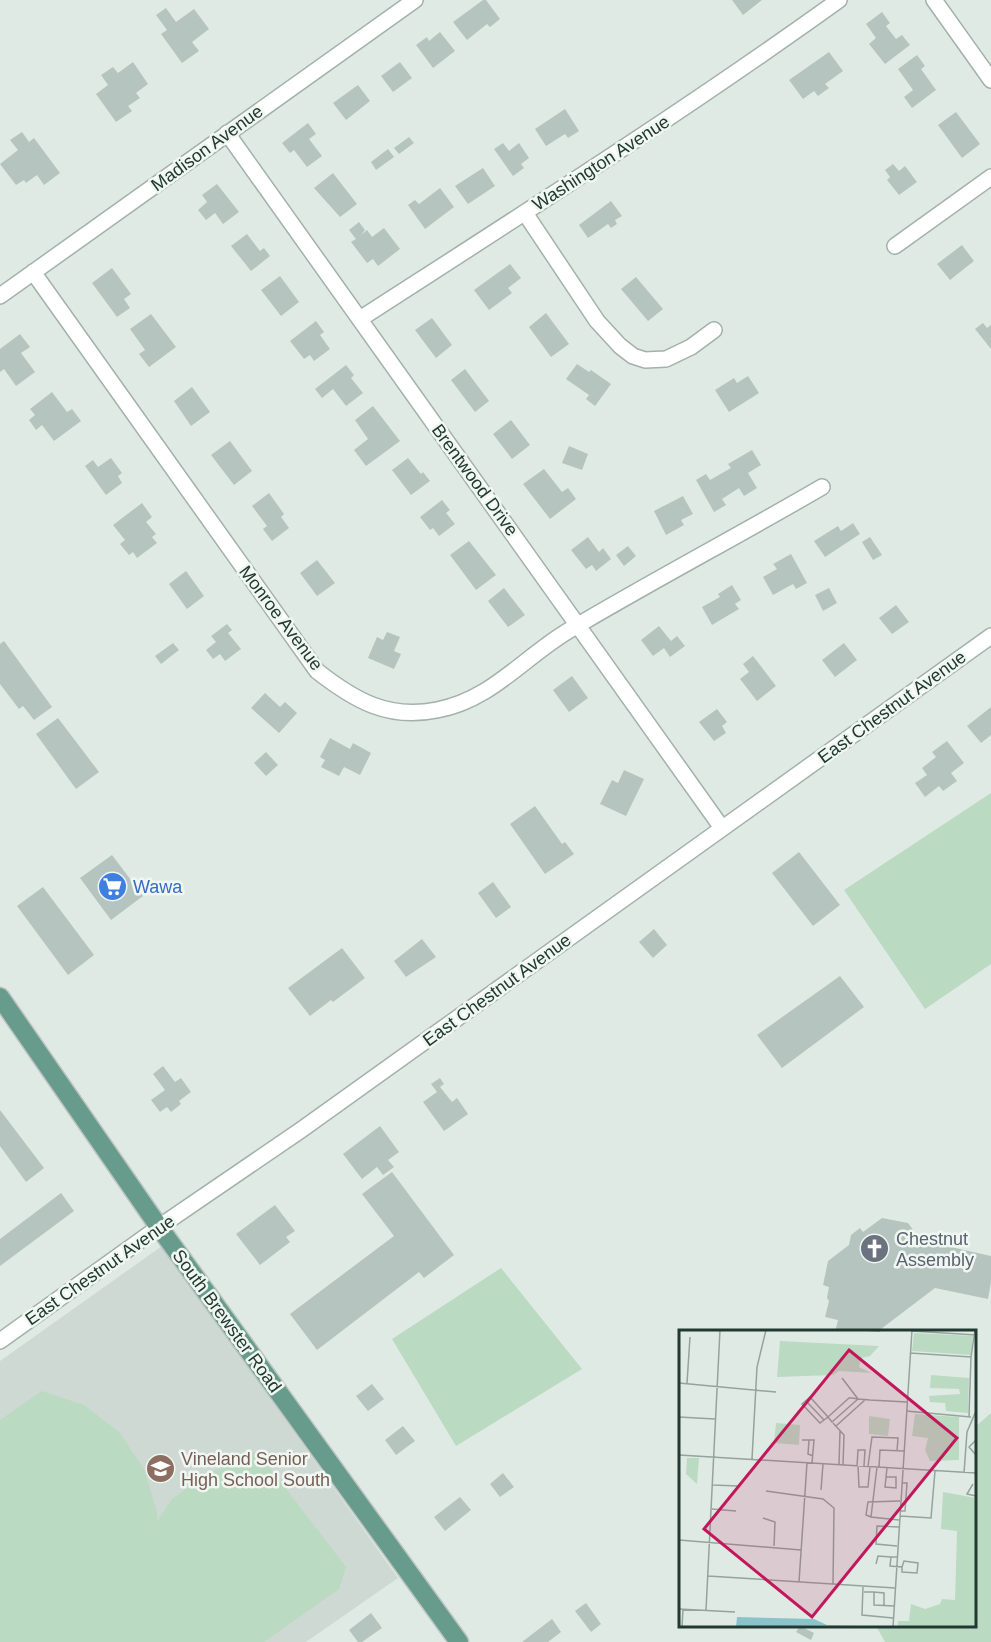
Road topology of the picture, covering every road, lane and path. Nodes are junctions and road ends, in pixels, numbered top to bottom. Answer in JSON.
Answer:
{"nodes":[{"id":1,"x":415,"y":0,"type":"edge"},
{"id":2,"x":839,"y":0,"type":"edge"},
{"id":3,"x":934,"y":0,"type":"edge"},
{"id":4,"x":991,"y":80,"type":"edge"},
{"id":5,"x":227,"y":133,"type":"junction"},
{"id":6,"x":991,"y":177,"type":"edge"},
{"id":7,"x":525,"y":213,"type":"junction"},
{"id":8,"x":895,"y":246,"type":"dead end"},
{"id":9,"x":33,"y":273,"type":"junction"},
{"id":10,"x":0,"y":296,"type":"edge"},
{"id":11,"x":360,"y":320,"type":"junction"},
{"id":12,"x":714,"y":330,"type":"dead end"},
{"id":13,"x":822,"y":487,"type":"dead end"},
{"id":14,"x":579,"y":625,"type":"junction"},
{"id":15,"x":991,"y":636,"type":"edge"},
{"id":16,"x":722,"y":828,"type":"junction"},
{"id":17,"x":0,"y":997,"type":"edge"},
{"id":18,"x":159,"y":1227,"type":"junction"},
{"id":19,"x":0,"y":1341,"type":"edge"},
{"id":20,"x":459,"y":1642,"type":"edge"}],
"edges":[{"from":1,"to":5,"type":"street","name":"Madison Avenue"},
{"from":2,"to":7,"type":"street","name":"Washington Avenue"},
{"from":3,"to":4,"type":"street"},
{"from":5,"to":9,"type":"street","name":"Madison Avenue"},
{"from":5,"to":11,"type":"street","name":"Brentwood Drive"},
{"from":6,"to":8,"type":"street"},
{"from":7,"to":11,"type":"street","name":"Washington Avenue"},
{"from":7,"to":12,"type":"street"},
{"from":9,"to":10,"type":"street","name":"Madison Avenue"},
{"from":9,"to":14,"type":"street","name":"Monroe Avenue"},
{"from":11,"to":14,"type":"street","name":"Brentwood Drive"},
{"from":13,"to":14,"type":"street","name":"Monroe Avenue"},
{"from":14,"to":16,"type":"street","name":"Brentwood Drive"},
{"from":15,"to":16,"type":"street","name":"East Chestnut Avenue"},
{"from":16,"to":18,"type":"street","name":"East Chestnut Avenue"},
{"from":17,"to":18,"type":"main road","name":"South Brewster Road"},
{"from":18,"to":19,"type":"street","name":"East Chestnut Avenue"},
{"from":18,"to":20,"type":"main road","name":"South Brewster Road"}]}
